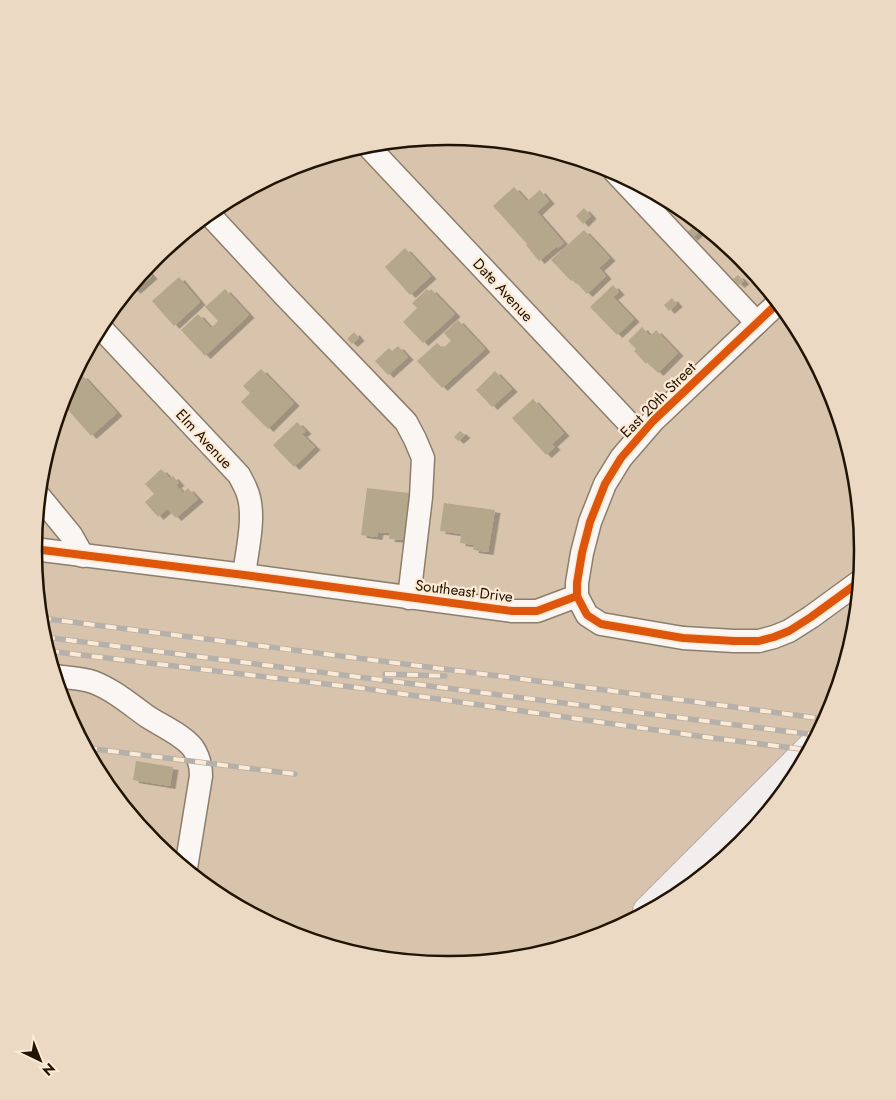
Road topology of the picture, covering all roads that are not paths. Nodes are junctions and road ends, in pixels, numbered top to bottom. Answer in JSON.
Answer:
{"nodes":[{"id":1,"x":373,"y":151,"type":"edge"},
{"id":2,"x":629,"y":187,"type":"edge"},
{"id":3,"x":214,"y":219,"type":"edge"},
{"id":4,"x":773,"y":307,"type":"edge"},
{"id":5,"x":756,"y":323,"type":"junction"},
{"id":6,"x":106,"y":333,"type":"edge"},
{"id":7,"x":640,"y":435,"type":"junction"},
{"id":8,"x":45,"y":504,"type":"edge"},
{"id":9,"x":42,"y":550,"type":"edge"},
{"id":10,"x":83,"y":556,"type":"junction"},
{"id":11,"x":244,"y":575,"type":"junction"},
{"id":12,"x":852,"y":587,"type":"edge"},
{"id":13,"x":577,"y":596,"type":"junction"},
{"id":14,"x":409,"y":598,"type":"junction"},
{"id":15,"x":63,"y":677,"type":"edge"},
{"id":16,"x":788,"y":770,"type":"edge"},
{"id":17,"x":187,"y":860,"type":"edge"},
{"id":18,"x":668,"y":890,"type":"edge"}],
"edges":[{"from":1,"to":7,"type":"street","name":"Date Avenue"},
{"from":2,"to":5,"type":"street"},
{"from":3,"to":14,"type":"street"},
{"from":4,"to":5,"type":"street","name":"East 20th Street"},
{"from":5,"to":7,"type":"street","name":"East 20th Street"},
{"from":6,"to":11,"type":"street","name":"Elm Avenue"},
{"from":7,"to":13,"type":"street","name":"East 20th Street"},
{"from":8,"to":10,"type":"street"},
{"from":9,"to":10,"type":"street","name":"Southeast Drive"},
{"from":10,"to":11,"type":"street","name":"Southeast Drive"},
{"from":11,"to":14,"type":"street","name":"Southeast Drive"},
{"from":12,"to":13,"type":"street"},
{"from":13,"to":14,"type":"street","name":"Southeast Drive"},
{"from":15,"to":17,"type":"street"},
{"from":16,"to":18,"type":"main road"}]}
